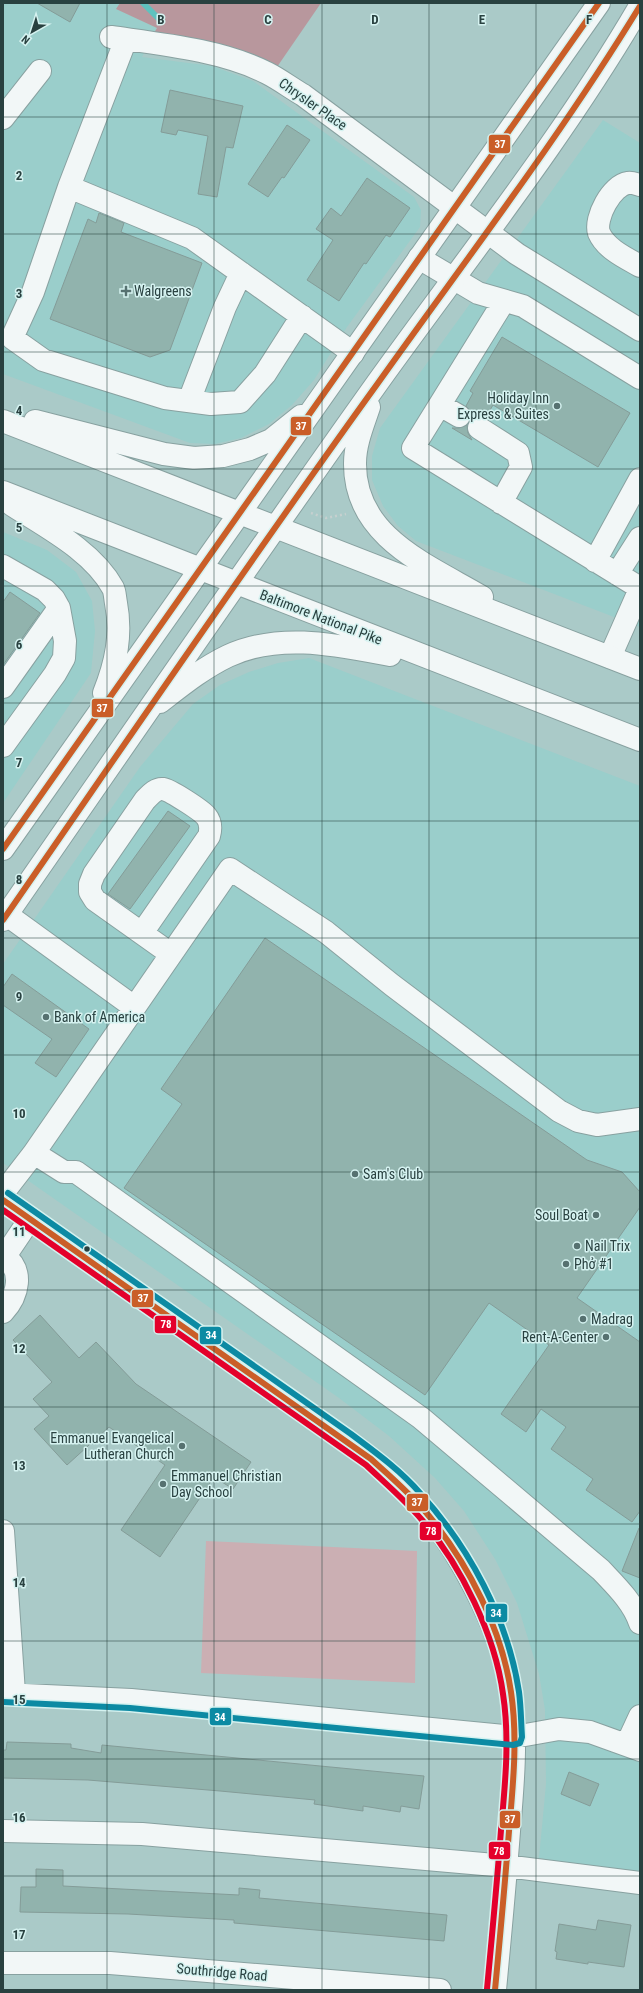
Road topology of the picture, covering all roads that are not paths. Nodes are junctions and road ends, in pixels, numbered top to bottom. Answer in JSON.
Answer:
{"nodes":[{"id":1,"x":599,"y":3,"type":"edge"},
{"id":2,"x":640,"y":6,"type":"edge"},
{"id":3,"x":40,"y":71,"type":"dead end"},
{"id":4,"x":3,"y":118,"type":"edge"},
{"id":5,"x":640,"y":185,"type":"edge"},
{"id":6,"x":69,"y":187,"type":"junction"},
{"id":7,"x":455,"y":207,"type":"junction"},
{"id":8,"x":488,"y":231,"type":"junction"},
{"id":9,"x":419,"y":258,"type":"junction"},
{"id":10,"x":640,"y":266,"type":"edge"},
{"id":11,"x":241,"y":273,"type":"junction"},
{"id":12,"x":452,"y":279,"type":"junction"},
{"id":13,"x":504,"y":301,"type":"junction"},
{"id":14,"x":302,"y":316,"type":"junction"},
{"id":15,"x":640,"y":330,"type":"edge"},
{"id":16,"x":7,"y":337,"type":"edge"},
{"id":17,"x":353,"y":353,"type":"junction"},
{"id":18,"x":640,"y":378,"type":"edge"},
{"id":19,"x":376,"y":385,"type":"junction"},
{"id":20,"x":189,"y":401,"type":"junction"},
{"id":21,"x":318,"y":403,"type":"junction"},
{"id":22,"x":440,"y":405,"type":"junction"},
{"id":23,"x":3,"y":413,"type":"edge"},
{"id":24,"x":459,"y":416,"type":"dead end"},
{"id":25,"x":3,"y":421,"type":"edge"},
{"id":26,"x":479,"y":428,"type":"dead end"},
{"id":27,"x":640,"y":479,"type":"edge"},
{"id":28,"x":3,"y":492,"type":"edge"},
{"id":29,"x":3,"y":498,"type":"edge"},
{"id":30,"x":502,"y":503,"type":"junction"},
{"id":31,"x":241,"y":514,"type":"junction"},
{"id":32,"x":274,"y":528,"type":"junction"},
{"id":33,"x":640,"y":538,"type":"edge"},
{"id":34,"x":595,"y":561,"type":"junction"},
{"id":35,"x":3,"y":566,"type":"edge"},
{"id":36,"x":200,"y":569,"type":"junction"},
{"id":37,"x":617,"y":574,"type":"junction"},
{"id":38,"x":235,"y":584,"type":"junction"},
{"id":39,"x":640,"y":589,"type":"edge"},
{"id":40,"x":59,"y":608,"type":"junction"},
{"id":41,"x":536,"y":629,"type":"junction"},
{"id":42,"x":610,"y":657,"type":"junction"},
{"id":43,"x":450,"y":667,"type":"junction"},
{"id":44,"x":640,"y":669,"type":"edge"},
{"id":45,"x":3,"y":687,"type":"edge"},
{"id":46,"x":144,"y":713,"type":"junction"},
{"id":47,"x":92,"y":723,"type":"junction"},
{"id":48,"x":640,"y":740,"type":"edge"},
{"id":49,"x":3,"y":746,"type":"edge"},
{"id":50,"x":3,"y":849,"type":"edge"},
{"id":51,"x":4,"y":916,"type":"edge"},
{"id":52,"x":142,"y":933,"type":"junction"},
{"id":53,"x":171,"y":954,"type":"junction"},
{"id":54,"x":134,"y":1007,"type":"junction"},
{"id":55,"x":640,"y":1119,"type":"edge"},
{"id":56,"x":34,"y":1153,"type":"junction"},
{"id":57,"x":3,"y":1193,"type":"edge"},
{"id":58,"x":3,"y":1200,"type":"edge"},
{"id":59,"x":30,"y":1219,"type":"junction"},
{"id":60,"x":4,"y":1256,"type":"edge"},
{"id":61,"x":3,"y":1312,"type":"edge"},
{"id":62,"x":3,"y":1531,"type":"edge"},
{"id":63,"x":640,"y":1623,"type":"edge"},
{"id":64,"x":9,"y":1694,"type":"edge"},
{"id":65,"x":640,"y":1716,"type":"edge"},
{"id":66,"x":514,"y":1737,"type":"junction"},
{"id":67,"x":634,"y":1747,"type":"edge"},
{"id":68,"x":3,"y":1831,"type":"edge"},
{"id":69,"x":506,"y":1866,"type":"junction"},
{"id":70,"x":640,"y":1883,"type":"edge"},
{"id":71,"x":3,"y":1963,"type":"edge"},
{"id":72,"x":440,"y":1990,"type":"edge"},
{"id":73,"x":495,"y":1990,"type":"edge"}],
"edges":[{"from":1,"to":7,"type":"main road"},
{"from":2,"to":8,"type":"main road"},
{"from":3,"to":4,"type":"main road"},
{"from":5,"to":10,"type":"main road"},
{"from":6,"to":7,"type":"main road","name":"Chrysler Place"},
{"from":6,"to":11,"type":"main road"},
{"from":6,"to":16,"type":"main road"},
{"from":7,"to":8,"type":"main road","name":"Chrysler Place"},
{"from":7,"to":9,"type":"main road"},
{"from":8,"to":12,"type":"main road"},
{"from":8,"to":15,"type":"main road","name":"Chrysler Place"},
{"from":9,"to":12,"type":"main road"},
{"from":9,"to":17,"type":"main road"},
{"from":11,"to":14,"type":"main road"},
{"from":11,"to":20,"type":"main road"},
{"from":12,"to":13,"type":"main road"},
{"from":12,"to":19,"type":"main road"},
{"from":13,"to":18,"type":"main road"},
{"from":13,"to":22,"type":"main road"},
{"from":14,"to":17,"type":"main road"},
{"from":14,"to":20,"type":"main road"},
{"from":16,"to":20,"type":"main road"},
{"from":17,"to":21,"type":"main road"},
{"from":19,"to":32,"type":"main road"},
{"from":19,"to":41,"type":"main road"},
{"from":21,"to":23,"type":"main road"},
{"from":21,"to":31,"type":"main road"},
{"from":22,"to":24,"type":"main road"},
{"from":22,"to":30,"type":"main road"},
{"from":25,"to":31,"type":"main road"},
{"from":26,"to":30,"type":"main road"},
{"from":27,"to":34,"type":"main road"},
{"from":28,"to":36,"type":"main road","name":"Baltimore National Pike"},
{"from":29,"to":47,"type":"main road"},
{"from":30,"to":34,"type":"main road"},
{"from":31,"to":32,"type":"main road"},
{"from":31,"to":36,"type":"main road"},
{"from":32,"to":38,"type":"main road"},
{"from":32,"to":41,"type":"main road"},
{"from":33,"to":37,"type":"main road"},
{"from":34,"to":37,"type":"main road"},
{"from":35,"to":40,"type":"main road"},
{"from":36,"to":38,"type":"main road","name":"Baltimore National Pike"},
{"from":36,"to":47,"type":"main road"},
{"from":37,"to":39,"type":"main road"},
{"from":38,"to":43,"type":"main road","name":"Baltimore National Pike"},
{"from":38,"to":46,"type":"main road"},
{"from":39,"to":42,"type":"main road"},
{"from":40,"to":45,"type":"main road"},
{"from":40,"to":49,"type":"main road"},
{"from":41,"to":42,"type":"main road"},
{"from":42,"to":44,"type":"main road"},
{"from":43,"to":46,"type":"main road"},
{"from":43,"to":48,"type":"main road","name":"Baltimore National Pike"},
{"from":46,"to":51,"type":"main road"},
{"from":47,"to":50,"type":"main road"},
{"from":51,"to":54,"type":"main road"},
{"from":52,"to":52,"type":"main road"},
{"from":52,"to":53,"type":"main road"},
{"from":53,"to":54,"type":"main road"},
{"from":53,"to":55,"type":"main road"},
{"from":54,"to":56,"type":"main road"},
{"from":56,"to":57,"type":"main road"},
{"from":56,"to":63,"type":"main road"},
{"from":58,"to":59,"type":"main road"},
{"from":59,"to":60,"type":"main road"},
{"from":59,"to":66,"type":"main road"},
{"from":60,"to":61,"type":"main road"},
{"from":62,"to":64,"type":"main road"},
{"from":64,"to":66,"type":"main road"},
{"from":65,"to":67,"type":"main road"},
{"from":66,"to":67,"type":"main road"},
{"from":66,"to":69,"type":"main road"},
{"from":68,"to":69,"type":"main road"},
{"from":69,"to":70,"type":"main road"},
{"from":69,"to":73,"type":"main road"},
{"from":71,"to":72,"type":"main road","name":"Southridge Road"}]}
